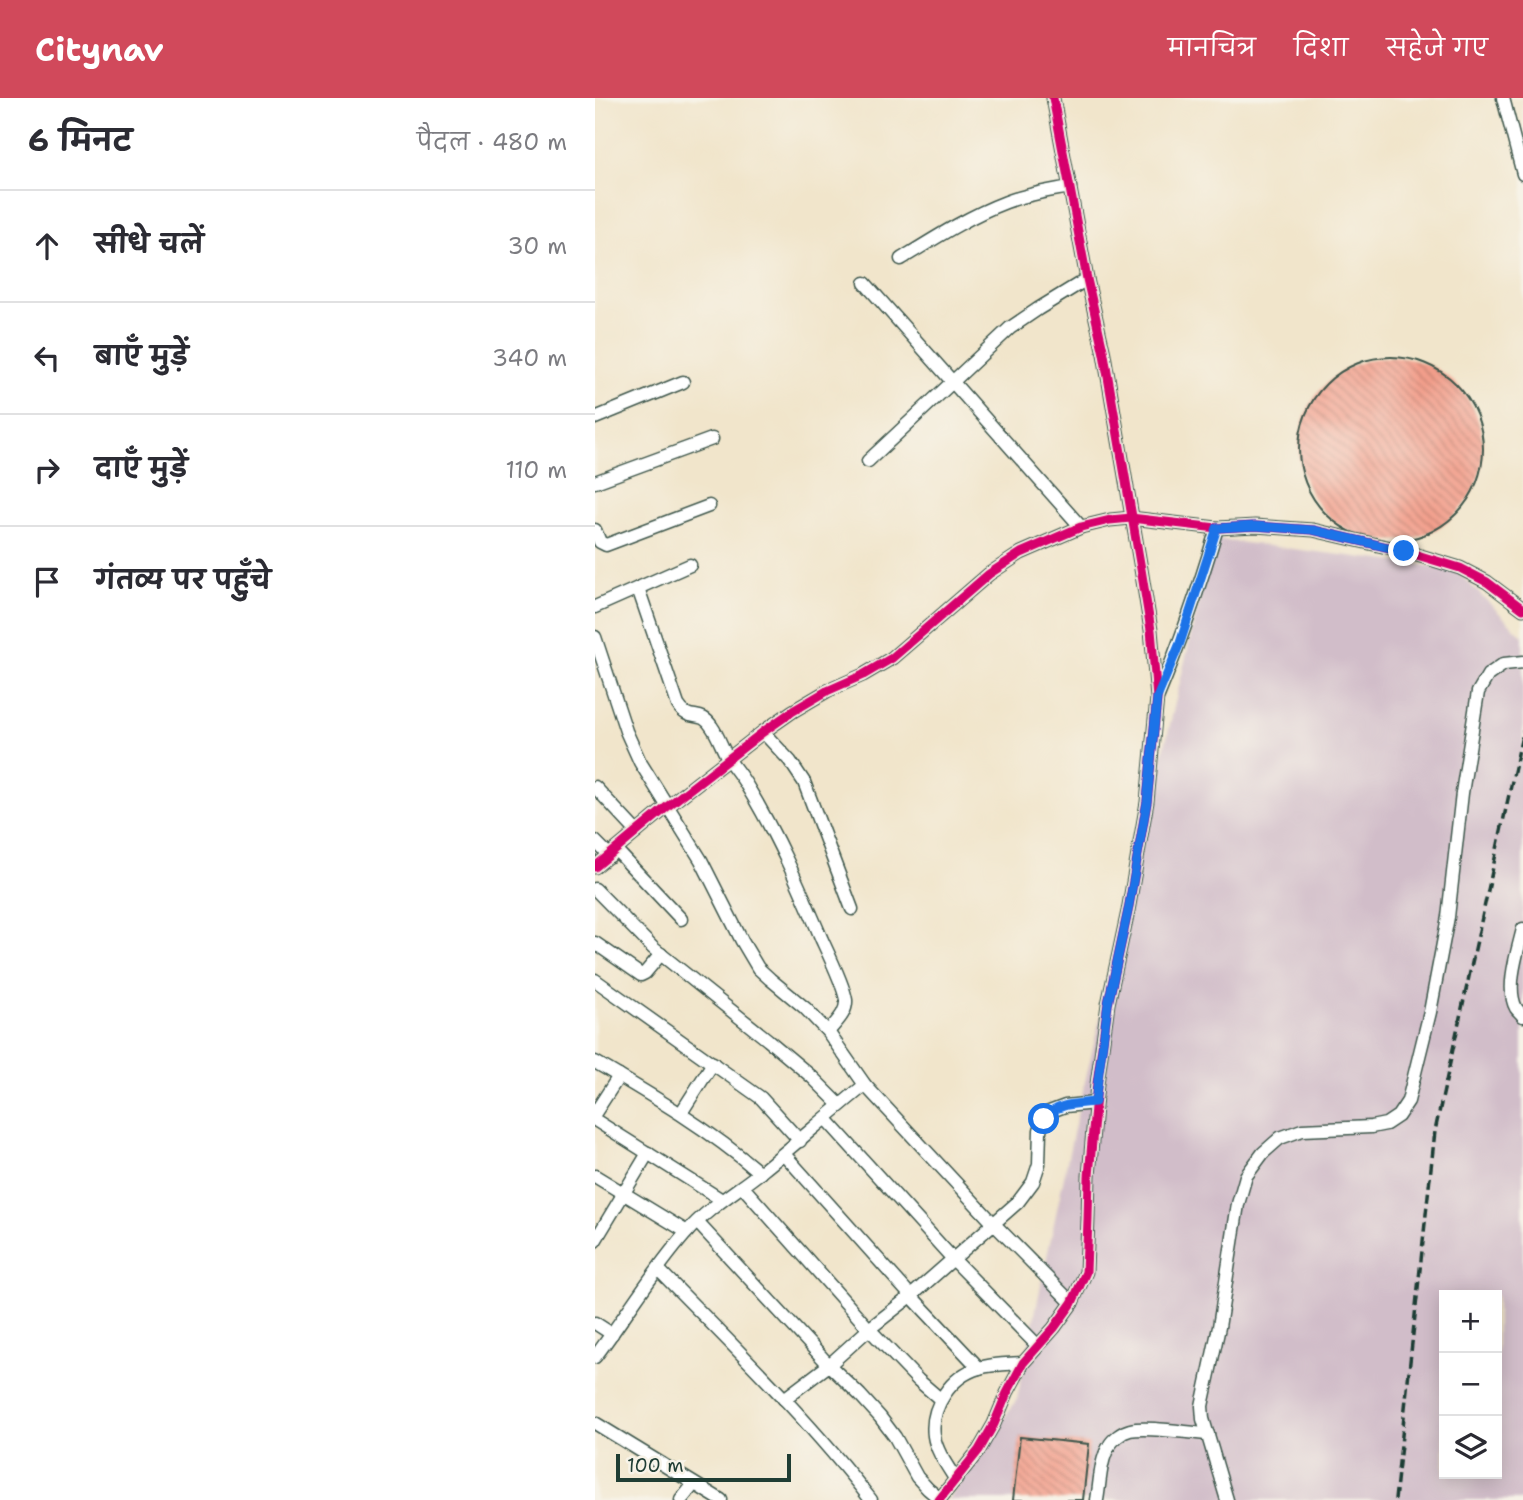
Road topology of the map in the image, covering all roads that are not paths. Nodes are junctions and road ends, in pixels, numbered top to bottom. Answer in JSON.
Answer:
{"nodes":[{"id":1,"x":1053,"y":98,"type":"edge"},
{"id":2,"x":1503,"y":98,"type":"edge"},
{"id":3,"x":1523,"y":174,"type":"edge"},
{"id":4,"x":1070,"y":187,"type":"junction"},
{"id":5,"x":901,"y":259,"type":"dead end"},
{"id":6,"x":1087,"y":279,"type":"junction"},
{"id":7,"x":865,"y":283,"type":"dead end"},
{"id":8,"x":683,"y":382,"type":"dead end"},
{"id":9,"x":954,"y":382,"type":"junction"},
{"id":10,"x":595,"y":418,"type":"edge"},
{"id":11,"x":712,"y":439,"type":"dead end"},
{"id":12,"x":868,"y":461,"type":"dead end"},
{"id":13,"x":595,"y":482,"type":"edge"},
{"id":14,"x":709,"y":506,"type":"dead end"},
{"id":15,"x":1131,"y":518,"type":"junction"},
{"id":16,"x":1081,"y":527,"type":"junction"},
{"id":17,"x":1217,"y":528,"type":"junction"},
{"id":18,"x":595,"y":530,"type":"edge"},
{"id":19,"x":690,"y":565,"type":"dead end"},
{"id":20,"x":638,"y":588,"type":"junction"},
{"id":21,"x":595,"y":607,"type":"edge"},
{"id":22,"x":1523,"y":608,"type":"edge"},
{"id":23,"x":595,"y":637,"type":"edge"},
{"id":24,"x":1523,"y":662,"type":"edge"},
{"id":25,"x":1157,"y":698,"type":"junction"},
{"id":26,"x":763,"y":732,"type":"junction"},
{"id":27,"x":728,"y":758,"type":"junction"},
{"id":28,"x":595,"y":787,"type":"edge"},
{"id":29,"x":668,"y":806,"type":"junction"},
{"id":30,"x":638,"y":832,"type":"junction"},
{"id":31,"x":595,"y":841,"type":"edge"},
{"id":32,"x":613,"y":853,"type":"junction"},
{"id":33,"x":595,"y":867,"type":"edge"},
{"id":34,"x":595,"y":889,"type":"edge"},
{"id":35,"x":852,"y":909,"type":"dead end"},
{"id":36,"x":681,"y":919,"type":"dead end"},
{"id":37,"x":1523,"y":929,"type":"edge"},
{"id":38,"x":595,"y":943,"type":"edge"},
{"id":39,"x":661,"y":954,"type":"junction"},
{"id":40,"x":595,"y":980,"type":"edge"},
{"id":41,"x":1523,"y":1016,"type":"edge"},
{"id":42,"x":828,"y":1032,"type":"junction"},
{"id":43,"x":595,"y":1062,"type":"edge"},
{"id":44,"x":713,"y":1063,"type":"junction"},
{"id":45,"x":619,"y":1076,"type":"junction"},
{"id":46,"x":865,"y":1085,"type":"junction"},
{"id":47,"x":1095,"y":1102,"type":"junction"},
{"id":48,"x":840,"y":1105,"type":"junction"},
{"id":49,"x":595,"y":1113,"type":"edge"},
{"id":50,"x":681,"y":1113,"type":"junction"},
{"id":51,"x":826,"y":1119,"type":"junction"},
{"id":52,"x":595,"y":1120,"type":"edge"},
{"id":53,"x":800,"y":1141,"type":"junction"},
{"id":54,"x":648,"y":1153,"type":"junction"},
{"id":55,"x":784,"y":1154,"type":"junction"},
{"id":56,"x":760,"y":1173,"type":"junction"},
{"id":57,"x":595,"y":1176,"type":"edge"},
{"id":58,"x":743,"y":1187,"type":"junction"},
{"id":59,"x":624,"y":1193,"type":"junction"},
{"id":60,"x":722,"y":1200,"type":"junction"},
{"id":61,"x":697,"y":1222,"type":"junction"},
{"id":62,"x":994,"y":1224,"type":"junction"},
{"id":63,"x":687,"y":1232,"type":"junction"},
{"id":64,"x":595,"y":1241,"type":"edge"},
{"id":65,"x":953,"y":1259,"type":"junction"},
{"id":66,"x":658,"y":1269,"type":"junction"},
{"id":67,"x":911,"y":1296,"type":"junction"},
{"id":68,"x":1072,"y":1303,"type":"junction"},
{"id":69,"x":595,"y":1323,"type":"edge"},
{"id":70,"x":869,"y":1329,"type":"junction"},
{"id":71,"x":612,"y":1334,"type":"junction"},
{"id":72,"x":1038,"y":1346,"type":"junction"},
{"id":73,"x":595,"y":1357,"type":"edge"},
{"id":74,"x":1023,"y":1363,"type":"junction"},
{"id":75,"x":829,"y":1365,"type":"junction"},
{"id":76,"x":979,"y":1368,"type":"junction"},
{"id":77,"x":785,"y":1399,"type":"junction"},
{"id":78,"x":940,"y":1399,"type":"junction"},
{"id":79,"x":595,"y":1423,"type":"edge"},
{"id":80,"x":1207,"y":1434,"type":"junction"},
{"id":81,"x":956,"y":1480,"type":"junction"},
{"id":82,"x":694,"y":1484,"type":"junction"},
{"id":83,"x":681,"y":1500,"type":"edge"},
{"id":84,"x":721,"y":1500,"type":"edge"},
{"id":85,"x":871,"y":1500,"type":"edge"},
{"id":86,"x":939,"y":1500,"type":"edge"},
{"id":87,"x":1097,"y":1500,"type":"edge"},
{"id":88,"x":1227,"y":1500,"type":"edge"}],
"edges":[{"from":1,"to":4,"type":"street"},
{"from":2,"to":3,"type":"street"},
{"from":4,"to":5,"type":"street"},
{"from":4,"to":6,"type":"street"},
{"from":6,"to":9,"type":"street"},
{"from":6,"to":15,"type":"street"},
{"from":7,"to":9,"type":"street"},
{"from":8,"to":10,"type":"street"},
{"from":9,"to":12,"type":"street"},
{"from":9,"to":16,"type":"street"},
{"from":11,"to":13,"type":"street"},
{"from":14,"to":18,"type":"street"},
{"from":15,"to":16,"type":"street"},
{"from":15,"to":17,"type":"street"},
{"from":15,"to":25,"type":"street"},
{"from":16,"to":26,"type":"street"},
{"from":17,"to":22,"type":"street"},
{"from":17,"to":25,"type":"street"},
{"from":19,"to":20,"type":"street"},
{"from":20,"to":21,"type":"street"},
{"from":20,"to":27,"type":"street"},
{"from":23,"to":29,"type":"street"},
{"from":24,"to":80,"type":"street"},
{"from":25,"to":47,"type":"street"},
{"from":26,"to":27,"type":"street"},
{"from":26,"to":35,"type":"street"},
{"from":27,"to":29,"type":"street"},
{"from":27,"to":42,"type":"street"},
{"from":28,"to":30,"type":"street"},
{"from":29,"to":30,"type":"street"},
{"from":29,"to":42,"type":"street"},
{"from":30,"to":32,"type":"street"},
{"from":31,"to":32,"type":"street"},
{"from":32,"to":33,"type":"street"},
{"from":32,"to":36,"type":"street"},
{"from":34,"to":39,"type":"street"},
{"from":37,"to":41,"type":"street"},
{"from":38,"to":39,"type":"street"},
{"from":39,"to":48,"type":"street"},
{"from":40,"to":44,"type":"street"},
{"from":42,"to":46,"type":"street"},
{"from":43,"to":45,"type":"street"},
{"from":44,"to":50,"type":"street"},
{"from":44,"to":53,"type":"street"},
{"from":45,"to":49,"type":"street"},
{"from":45,"to":50,"type":"street"},
{"from":46,"to":48,"type":"street"},
{"from":46,"to":62,"type":"street"},
{"from":47,"to":62,"type":"street"},
{"from":47,"to":68,"type":"street"},
{"from":48,"to":51,"type":"street"},
{"from":50,"to":56,"type":"street"},
{"from":51,"to":53,"type":"street"},
{"from":51,"to":65,"type":"street"},
{"from":52,"to":54,"type":"street"},
{"from":53,"to":55,"type":"street"},
{"from":54,"to":59,"type":"street"},
{"from":54,"to":60,"type":"street"},
{"from":55,"to":56,"type":"street"},
{"from":55,"to":67,"type":"street"},
{"from":56,"to":58,"type":"street"},
{"from":57,"to":59,"type":"street"},
{"from":58,"to":60,"type":"street"},
{"from":58,"to":70,"type":"street"},
{"from":59,"to":63,"type":"street"},
{"from":59,"to":64,"type":"street"},
{"from":60,"to":61,"type":"street"},
{"from":61,"to":63,"type":"street"},
{"from":61,"to":75,"type":"street"},
{"from":62,"to":65,"type":"street"},
{"from":62,"to":68,"type":"street"},
{"from":63,"to":66,"type":"street"},
{"from":65,"to":67,"type":"street"},
{"from":65,"to":72,"type":"street"},
{"from":66,"to":71,"type":"street"},
{"from":66,"to":77,"type":"street"},
{"from":67,"to":70,"type":"street"},
{"from":67,"to":76,"type":"street"},
{"from":68,"to":72,"type":"street"},
{"from":69,"to":71,"type":"street"},
{"from":70,"to":75,"type":"street"},
{"from":70,"to":78,"type":"street"},
{"from":71,"to":73,"type":"street"},
{"from":72,"to":74,"type":"street"},
{"from":74,"to":76,"type":"street"},
{"from":74,"to":81,"type":"street"},
{"from":75,"to":77,"type":"street"},
{"from":75,"to":86,"type":"street"},
{"from":76,"to":78,"type":"street"},
{"from":77,"to":85,"type":"street"},
{"from":78,"to":81,"type":"street"},
{"from":79,"to":82,"type":"street"},
{"from":80,"to":87,"type":"street"},
{"from":80,"to":88,"type":"street"},
{"from":81,"to":86,"type":"street"},
{"from":82,"to":83,"type":"street"},
{"from":82,"to":84,"type":"street"}]}
